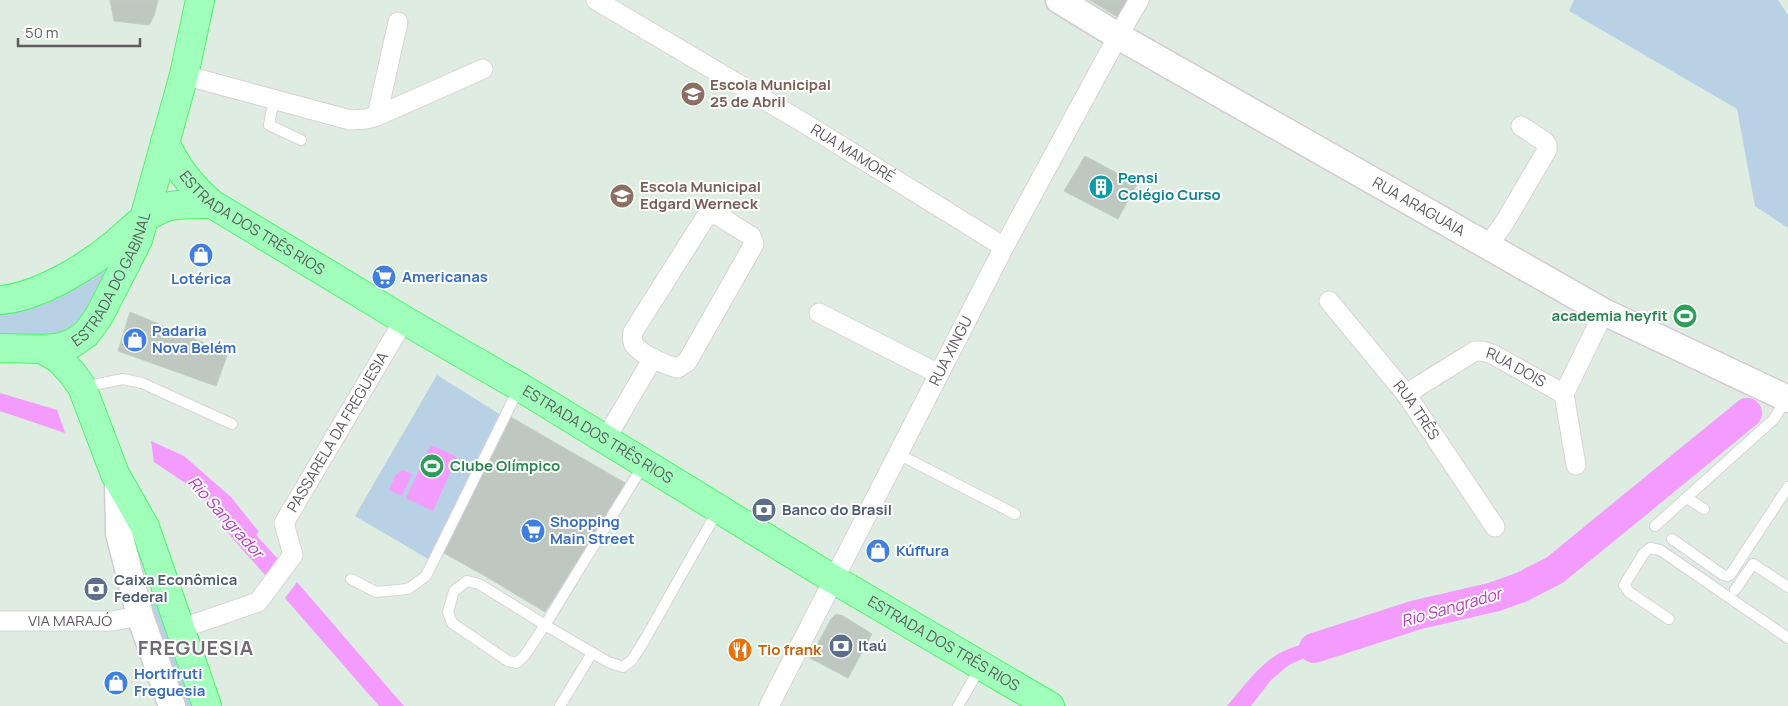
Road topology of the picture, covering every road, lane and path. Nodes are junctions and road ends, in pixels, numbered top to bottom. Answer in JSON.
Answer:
{"nodes":[{"id":1,"x":200,"y":0,"type":"edge"},
{"id":2,"x":596,"y":0,"type":"edge"},
{"id":3,"x":1059,"y":0,"type":"edge"},
{"id":4,"x":1139,"y":0,"type":"edge"},
{"id":5,"x":398,"y":22,"type":"dead end"},
{"id":6,"x":1118,"y":36,"type":"junction"},
{"id":7,"x":483,"y":69,"type":"dead end"},
{"id":8,"x":184,"y":75,"type":"junction"},
{"id":9,"x":274,"y":99,"type":"junction"},
{"id":10,"x":377,"y":116,"type":"junction"},
{"id":11,"x":1521,"y":126,"type":"dead end"},
{"id":12,"x":301,"y":140,"type":"dead end"},
{"id":13,"x":165,"y":142,"type":"junction"},
{"id":14,"x":212,"y":204,"type":"junction"},
{"id":15,"x":144,"y":218,"type":"junction"},
{"id":16,"x":1488,"y":246,"type":"junction"},
{"id":17,"x":1004,"y":247,"type":"junction"},
{"id":18,"x":0,"y":300,"type":"edge"},
{"id":19,"x":1329,"y":301,"type":"dead end"},
{"id":20,"x":1604,"y":312,"type":"junction"},
{"id":21,"x":819,"y":313,"type":"dead end"},
{"id":22,"x":404,"y":320,"type":"junction"},
{"id":23,"x":0,"y":348,"type":"edge"},
{"id":24,"x":42,"y":349,"type":"junction"},
{"id":25,"x":654,"y":358,"type":"junction"},
{"id":26,"x":939,"y":374,"type":"junction"},
{"id":27,"x":82,"y":387,"type":"junction"},
{"id":28,"x":520,"y":387,"type":"junction"},
{"id":29,"x":1406,"y":394,"type":"junction"},
{"id":30,"x":1564,"y":394,"type":"junction"},
{"id":31,"x":1787,"y":398,"type":"edge"},
{"id":32,"x":232,"y":424,"type":"dead end"},
{"id":33,"x":606,"y":440,"type":"junction"},
{"id":34,"x":898,"y":454,"type":"junction"},
{"id":35,"x":644,"y":464,"type":"junction"},
{"id":36,"x":1576,"y":465,"type":"dead end"},
{"id":37,"x":118,"y":481,"type":"junction"},
{"id":38,"x":1788,"y":487,"type":"edge"},
{"id":39,"x":1687,"y":498,"type":"junction"},
{"id":40,"x":1704,"y":509,"type":"dead end"},
{"id":41,"x":719,"y":510,"type":"junction"},
{"id":42,"x":1015,"y":514,"type":"dead end"},
{"id":43,"x":1655,"y":526,"type":"dead end"},
{"id":44,"x":1495,"y":527,"type":"dead end"},
{"id":45,"x":1672,"y":539,"type":"dead end"},
{"id":46,"x":351,"y":579,"type":"dead end"},
{"id":47,"x":834,"y":579,"type":"junction"},
{"id":48,"x":1788,"y":587,"type":"edge"},
{"id":49,"x":1735,"y":590,"type":"dead end"},
{"id":50,"x":140,"y":616,"type":"junction"},
{"id":51,"x":1669,"y":619,"type":"dead end"},
{"id":52,"x":0,"y":621,"type":"edge"},
{"id":53,"x":545,"y":625,"type":"junction"},
{"id":54,"x":180,"y":630,"type":"junction"},
{"id":55,"x":1788,"y":638,"type":"edge"},
{"id":56,"x":592,"y":653,"type":"junction"},
{"id":57,"x":981,"y":665,"type":"junction"},
{"id":58,"x":1044,"y":704,"type":"edge"},
{"id":59,"x":168,"y":705,"type":"edge"},
{"id":60,"x":207,"y":706,"type":"edge"},
{"id":61,"x":560,"y":706,"type":"edge"},
{"id":62,"x":769,"y":706,"type":"edge"},
{"id":63,"x":958,"y":706,"type":"edge"}],
"edges":[{"from":1,"to":8,"type":"main road"},
{"from":2,"to":17,"type":"street","name":"RUA MAMORÉ"},
{"from":3,"to":6,"type":"street","name":"RUA ARAGUAIA"},
{"from":4,"to":6,"type":"street","name":"RUA XINGU"},
{"from":5,"to":10,"type":"street"},
{"from":6,"to":16,"type":"street","name":"RUA ARAGUAIA"},
{"from":6,"to":17,"type":"street","name":"RUA XINGU"},
{"from":7,"to":10,"type":"street"},
{"from":8,"to":9,"type":"street"},
{"from":8,"to":13,"type":"main road"},
{"from":9,"to":10,"type":"street"},
{"from":9,"to":12,"type":"lane"},
{"from":11,"to":16,"type":"street"},
{"from":13,"to":14,"type":"main road","name":"ESTRADA DOS TRÊS RIOS"},
{"from":13,"to":15,"type":"main road"},
{"from":14,"to":15,"type":"main road"},
{"from":14,"to":22,"type":"main road","name":"ESTRADA DOS TRÊS RIOS"},
{"from":15,"to":18,"type":"main road","name":"ESTRADA DO GABINAL"},
{"from":15,"to":24,"type":"main road","name":"ESTRADA DO GABINAL"},
{"from":16,"to":20,"type":"street","name":"RUA ARAGUAIA"},
{"from":17,"to":26,"type":"street","name":"RUA XINGU"},
{"from":19,"to":29,"type":"street","name":"RUA TRÊS"},
{"from":20,"to":30,"type":"street"},
{"from":20,"to":31,"type":"street","name":"RUA ARAGUAIA"},
{"from":21,"to":26,"type":"street"},
{"from":22,"to":28,"type":"main road","name":"ESTRADA DOS TRÊS RIOS"},
{"from":22,"to":54,"type":"street","name":"PASSARELA DA FREGUESIA"},
{"from":23,"to":24,"type":"main road","name":"ESTRADA DO GABINAL"},
{"from":24,"to":27,"type":"main road"},
{"from":25,"to":25,"type":"street"},
{"from":25,"to":33,"type":"street"},
{"from":26,"to":34,"type":"street","name":"RUA XINGU"},
{"from":27,"to":32,"type":"lane"},
{"from":27,"to":37,"type":"main road"},
{"from":28,"to":33,"type":"main road","name":"ESTRADA DOS TRÊS RIOS"},
{"from":28,"to":46,"type":"lane"},
{"from":29,"to":30,"type":"street","name":"RUA DOIS"},
{"from":29,"to":44,"type":"street","name":"RUA TRÊS"},
{"from":30,"to":36,"type":"street","name":"RUA DOIS"},
{"from":31,"to":39,"type":"lane"},
{"from":33,"to":35,"type":"main road","name":"ESTRADA DOS TRÊS RIOS"},
{"from":34,"to":42,"type":"lane"},
{"from":34,"to":47,"type":"street","name":"RUA XINGU"},
{"from":35,"to":41,"type":"main road","name":"ESTRADA DOS TRÊS RIOS"},
{"from":35,"to":53,"type":"lane"},
{"from":37,"to":50,"type":"street"},
{"from":37,"to":54,"type":"main road"},
{"from":38,"to":45,"type":"lane"},
{"from":39,"to":40,"type":"lane"},
{"from":39,"to":43,"type":"lane"},
{"from":41,"to":47,"type":"main road","name":"ESTRADA DOS TRÊS RIOS"},
{"from":41,"to":56,"type":"lane"},
{"from":47,"to":57,"type":"main road","name":"ESTRADA DOS TRÊS RIOS"},
{"from":47,"to":62,"type":"street","name":"RUA XINGU"},
{"from":48,"to":49,"type":"lane"},
{"from":50,"to":52,"type":"street","name":"VIA MARAJÓ"},
{"from":50,"to":59,"type":"street"},
{"from":51,"to":55,"type":"lane"},
{"from":53,"to":53,"type":"lane"},
{"from":53,"to":56,"type":"lane"},
{"from":54,"to":60,"type":"main road"},
{"from":56,"to":61,"type":"lane"},
{"from":57,"to":58,"type":"main road","name":"ESTRADA DOS TRÊS RIOS"},
{"from":57,"to":63,"type":"lane"}]}
